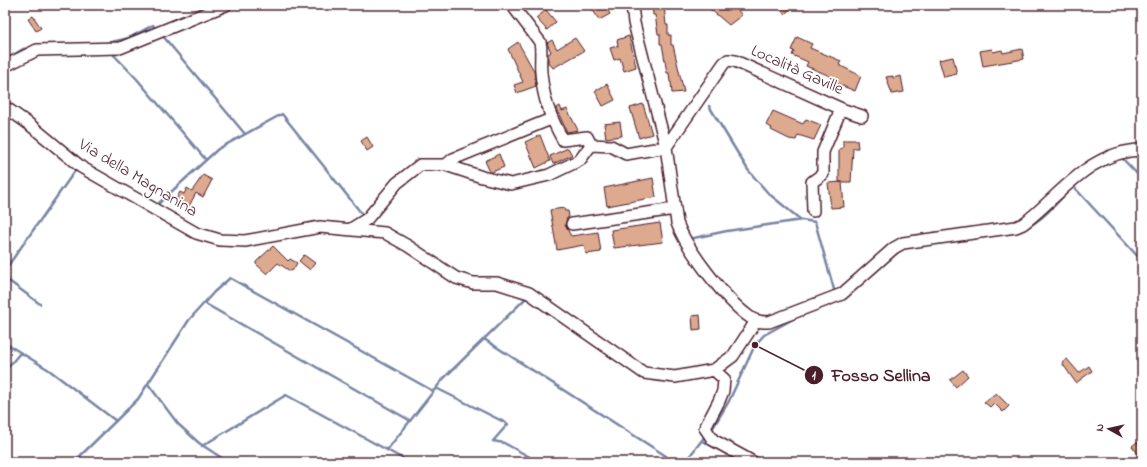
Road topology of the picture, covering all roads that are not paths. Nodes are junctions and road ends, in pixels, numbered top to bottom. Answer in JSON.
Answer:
{"nodes":[{"id":1,"x":226,"y":5,"type":"edge"},
{"id":2,"x":512,"y":5,"type":"edge"},
{"id":3,"x":632,"y":5,"type":"edge"},
{"id":4,"x":5,"y":66,"type":"edge"},
{"id":5,"x":5,"y":107,"type":"edge"},
{"id":6,"x":841,"y":109,"type":"junction"},
{"id":7,"x":862,"y":116,"type":"dead end"},
{"id":8,"x":551,"y":119,"type":"junction"},
{"id":9,"x":592,"y":145,"type":"junction"},
{"id":10,"x":666,"y":147,"type":"junction"},
{"id":11,"x":1142,"y":150,"type":"edge"},
{"id":12,"x":446,"y":165,"type":"junction"},
{"id":13,"x":675,"y":209,"type":"junction"},
{"id":14,"x":813,"y":211,"type":"dead end"},
{"id":15,"x":572,"y":224,"type":"dead end"},
{"id":16,"x":351,"y":229,"type":"junction"},
{"id":17,"x":756,"y":321,"type":"junction"},
{"id":18,"x":714,"y":370,"type":"junction"},
{"id":19,"x":753,"y":462,"type":"edge"}],
"edges":[{"from":1,"to":4,"type":"street"},
{"from":2,"to":8,"type":"street"},
{"from":3,"to":10,"type":"street"},
{"from":5,"to":16,"type":"street","name":"Via della Magnanina"},
{"from":6,"to":7,"type":"street","name":"Località Gaville"},
{"from":6,"to":10,"type":"street","name":"Località Gaville"},
{"from":6,"to":14,"type":"street"},
{"from":8,"to":9,"type":"street"},
{"from":8,"to":12,"type":"street"},
{"from":9,"to":10,"type":"street"},
{"from":9,"to":12,"type":"street"},
{"from":10,"to":13,"type":"street"},
{"from":11,"to":17,"type":"street"},
{"from":12,"to":16,"type":"street"},
{"from":13,"to":15,"type":"street"},
{"from":13,"to":17,"type":"street"},
{"from":16,"to":18,"type":"street","name":"Via della Magnanina"},
{"from":17,"to":18,"type":"street"},
{"from":18,"to":19,"type":"street"}]}
